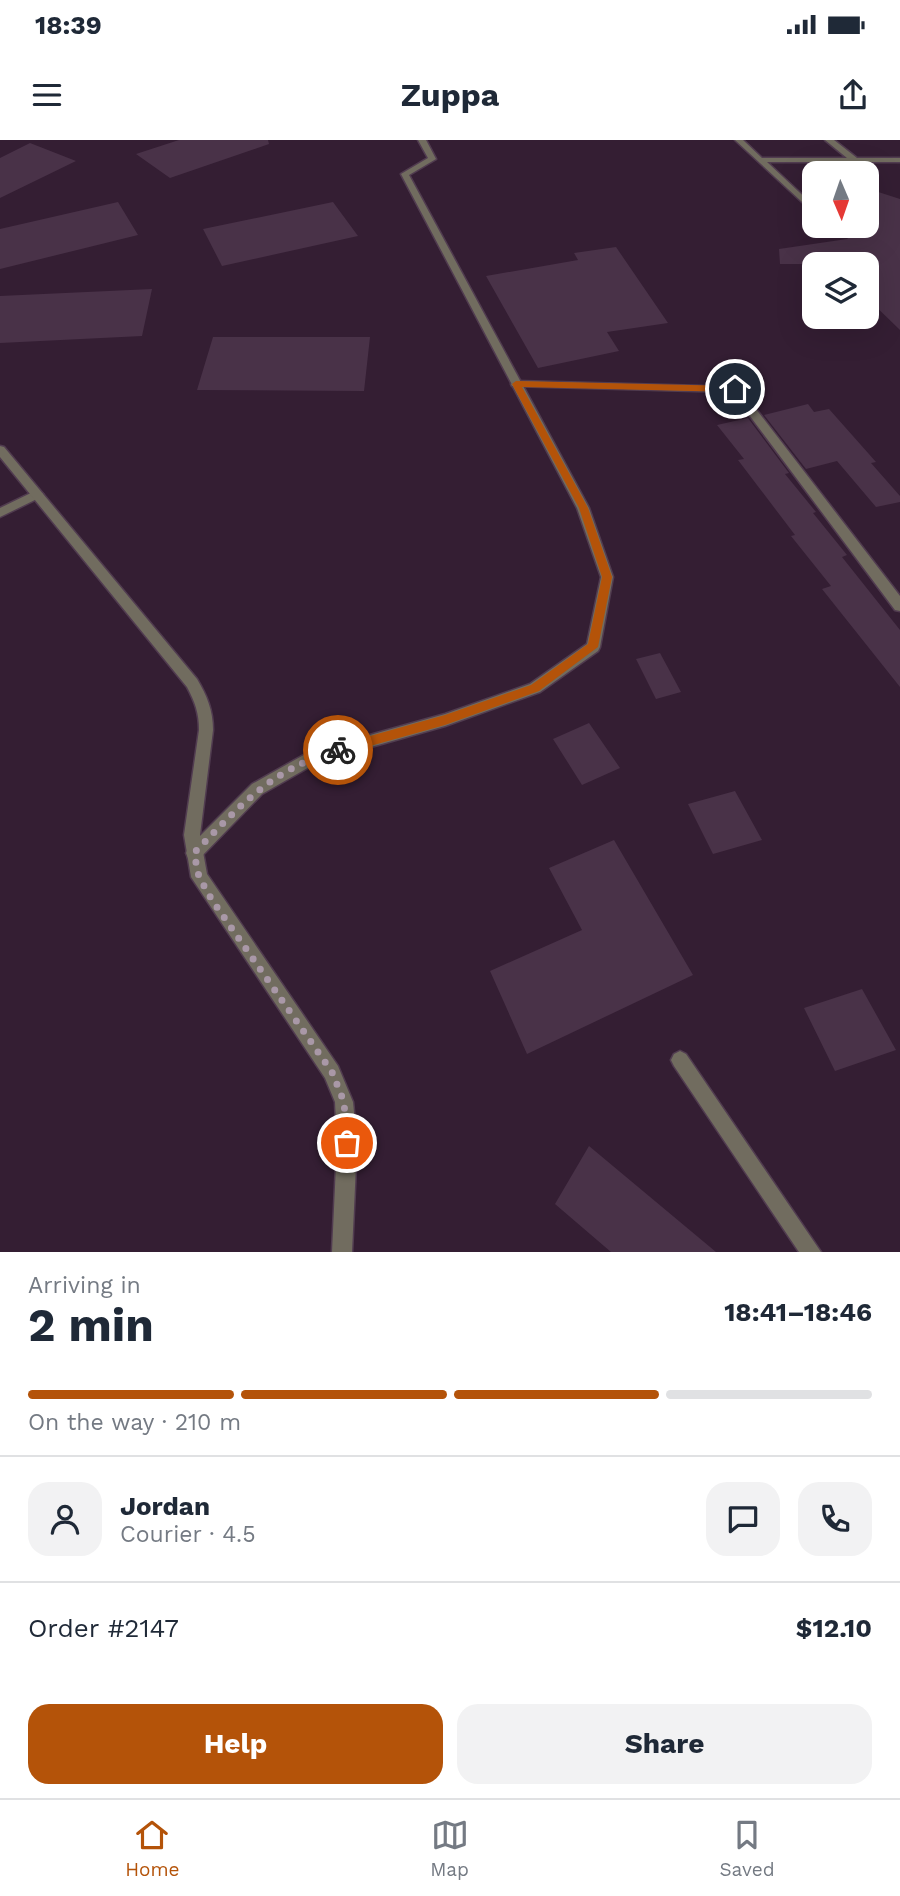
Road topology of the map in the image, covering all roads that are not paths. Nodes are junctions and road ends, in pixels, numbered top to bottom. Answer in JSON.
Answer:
{"nodes":[{"id":1,"x":422,"y":140,"type":"edge"},
{"id":2,"x":738,"y":140,"type":"edge"},
{"id":3,"x":829,"y":140,"type":"edge"},
{"id":4,"x":760,"y":160,"type":"junction"},
{"id":5,"x":855,"y":160,"type":"junction"},
{"id":6,"x":900,"y":160,"type":"edge"},
{"id":7,"x":802,"y":200,"type":"edge"},
{"id":8,"x":516,"y":384,"type":"junction"},
{"id":9,"x":0,"y":450,"type":"edge"},
{"id":10,"x":37,"y":494,"type":"junction"},
{"id":11,"x":0,"y":513,"type":"edge"},
{"id":12,"x":900,"y":606,"type":"edge"},
{"id":13,"x":194,"y":853,"type":"junction"},
{"id":14,"x":680,"y":1060,"type":"dead end"},
{"id":15,"x":342,"y":1252,"type":"edge"},
{"id":16,"x":811,"y":1252,"type":"edge"}],
"edges":[{"from":1,"to":8,"type":"street"},
{"from":2,"to":4,"type":"street"},
{"from":3,"to":5,"type":"street"},
{"from":4,"to":5,"type":"street"},
{"from":4,"to":7,"type":"street"},
{"from":5,"to":6,"type":"street"},
{"from":8,"to":12,"type":"street"},
{"from":8,"to":13,"type":"street"},
{"from":9,"to":10,"type":"street"},
{"from":10,"to":11,"type":"street"},
{"from":10,"to":13,"type":"street"},
{"from":13,"to":15,"type":"street"},
{"from":14,"to":16,"type":"street"}]}
